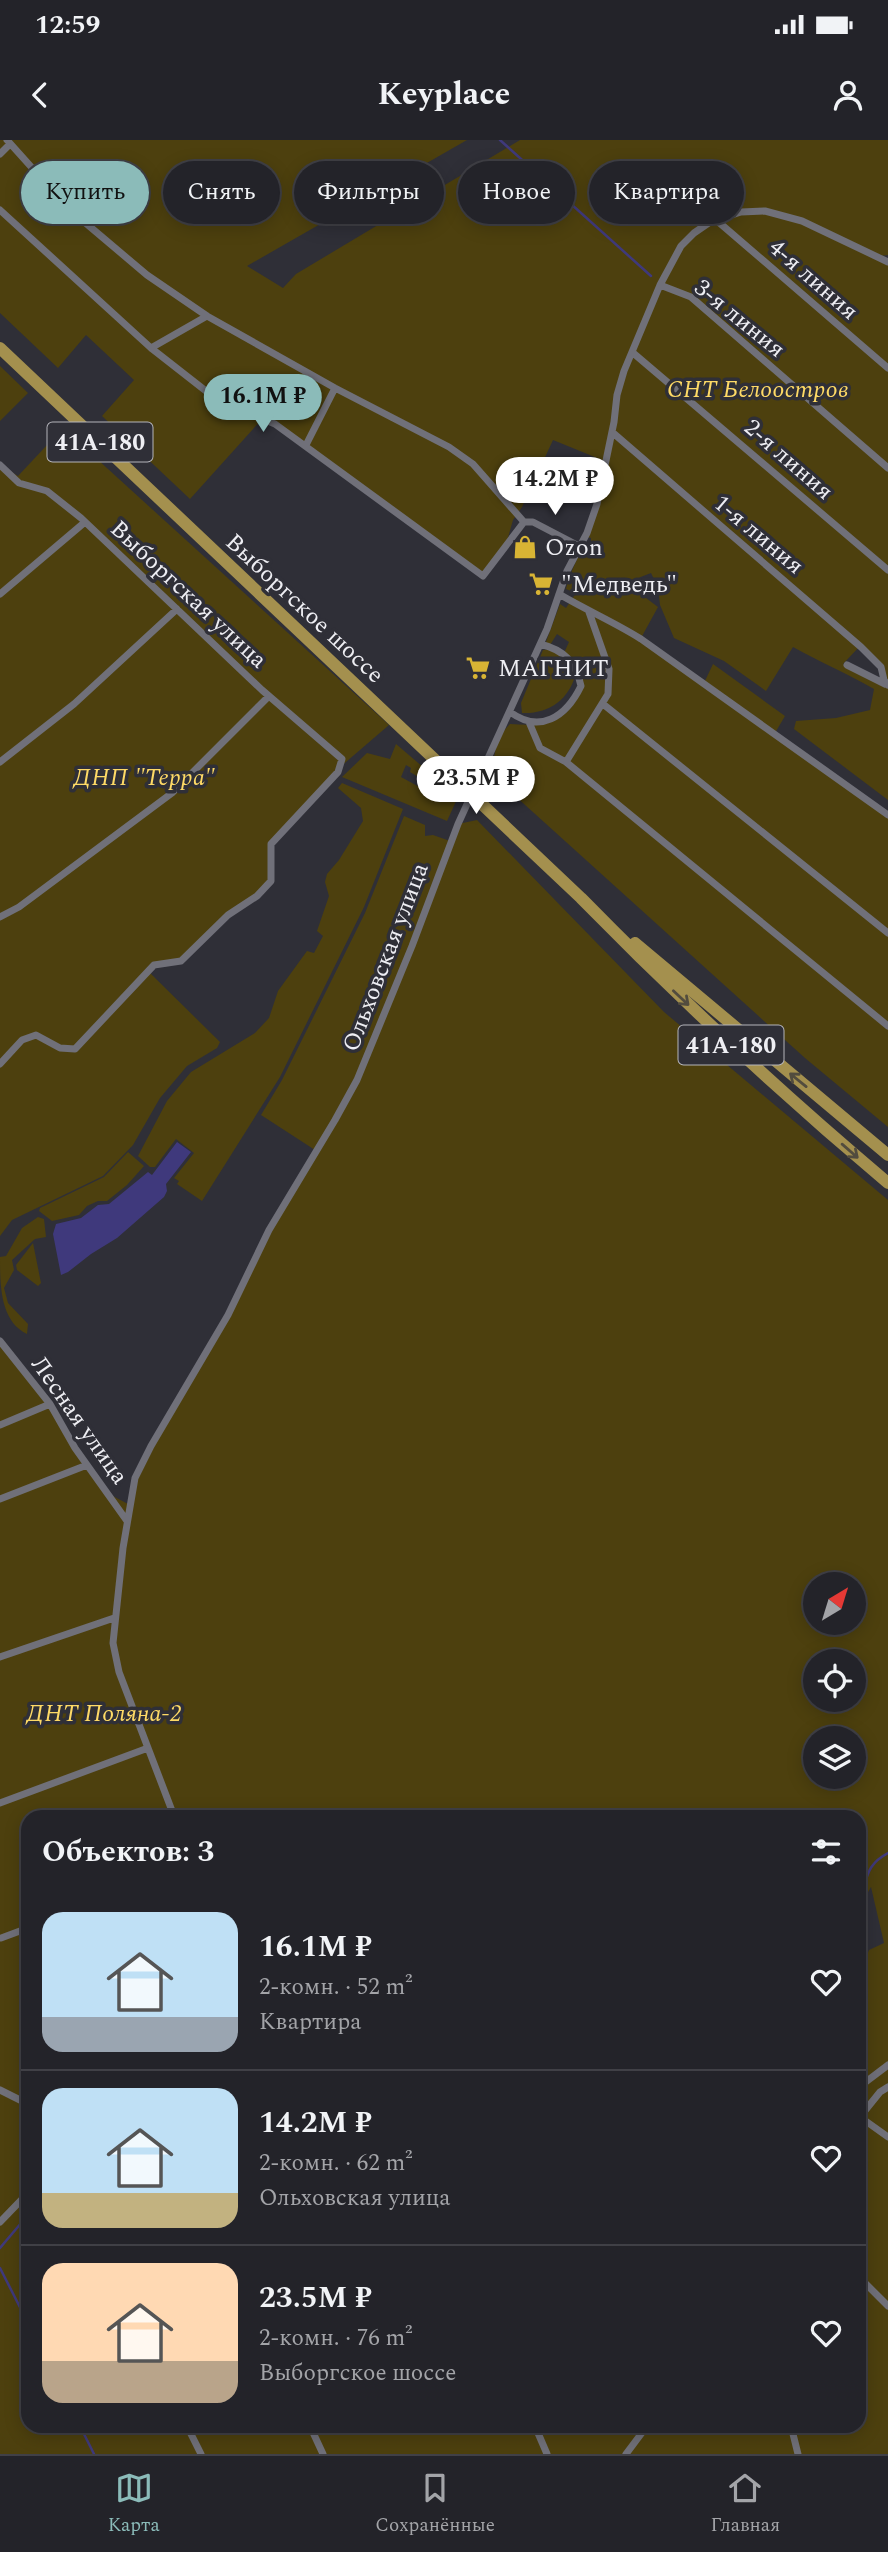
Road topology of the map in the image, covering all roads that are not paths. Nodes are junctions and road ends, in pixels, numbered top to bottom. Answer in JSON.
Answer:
{"nodes":[{"id":1,"x":9,"y":142,"type":"edge"},
{"id":2,"x":0,"y":154,"type":"edge"},
{"id":3,"x":0,"y":210,"type":"edge"},
{"id":4,"x":744,"y":212,"type":"edge"},
{"id":5,"x":705,"y":224,"type":"edge"},
{"id":6,"x":721,"y":224,"type":"edge"},
{"id":7,"x":888,"y":256,"type":"edge"},
{"id":8,"x":879,"y":257,"type":"junction"},
{"id":9,"x":888,"y":262,"type":"edge"},
{"id":10,"x":660,"y":285,"type":"junction"},
{"id":11,"x":207,"y":316,"type":"junction"},
{"id":12,"x":0,"y":348,"type":"edge"},
{"id":13,"x":151,"y":348,"type":"junction"},
{"id":14,"x":632,"y":352,"type":"junction"},
{"id":15,"x":888,"y":368,"type":"edge"},
{"id":16,"x":335,"y":388,"type":"junction"},
{"id":17,"x":612,"y":432,"type":"junction"},
{"id":18,"x":306,"y":445,"type":"junction"},
{"id":19,"x":0,"y":465,"type":"edge"},
{"id":20,"x":888,"y":468,"type":"edge"},
{"id":21,"x":85,"y":522,"type":"junction"},
{"id":22,"x":524,"y":522,"type":"junction"},
{"id":23,"x":579,"y":546,"type":"junction"},
{"id":24,"x":888,"y":570,"type":"edge"},
{"id":25,"x":0,"y":594,"type":"edge"},
{"id":26,"x":559,"y":594,"type":"junction"},
{"id":27,"x":177,"y":609,"type":"junction"},
{"id":28,"x":589,"y":612,"type":"junction"},
{"id":29,"x":540,"y":644,"type":"junction"},
{"id":30,"x":847,"y":665,"type":"dead end"},
{"id":31,"x":887,"y":684,"type":"edge"},
{"id":32,"x":269,"y":696,"type":"junction"},
{"id":33,"x":604,"y":705,"type":"junction"},
{"id":34,"x":510,"y":712,"type":"junction"},
{"id":35,"x":529,"y":722,"type":"junction"},
{"id":36,"x":0,"y":762,"type":"edge"},
{"id":37,"x":566,"y":762,"type":"junction"},
{"id":38,"x":471,"y":793,"type":"junction"},
{"id":39,"x":888,"y":815,"type":"edge"},
{"id":40,"x":581,"y":898,"type":"junction"},
{"id":41,"x":0,"y":917,"type":"edge"},
{"id":42,"x":888,"y":933,"type":"edge"},
{"id":43,"x":887,"y":1023,"type":"edge"},
{"id":44,"x":0,"y":1064,"type":"edge"},
{"id":45,"x":888,"y":1155,"type":"edge"},
{"id":46,"x":888,"y":1183,"type":"edge"},
{"id":47,"x":0,"y":1341,"type":"edge"},
{"id":48,"x":50,"y":1404,"type":"junction"},
{"id":49,"x":0,"y":1425,"type":"edge"},
{"id":50,"x":87,"y":1465,"type":"junction"},
{"id":51,"x":0,"y":1499,"type":"edge"},
{"id":52,"x":127,"y":1521,"type":"junction"},
{"id":53,"x":114,"y":1618,"type":"junction"},
{"id":54,"x":0,"y":1657,"type":"edge"},
{"id":55,"x":148,"y":1748,"type":"junction"},
{"id":56,"x":0,"y":1804,"type":"edge"},
{"id":57,"x":172,"y":1810,"type":"edge"},
{"id":58,"x":21,"y":1931,"type":"edge"},
{"id":59,"x":1,"y":1938,"type":"edge"},
{"id":60,"x":888,"y":2066,"type":"edge"},
{"id":61,"x":866,"y":2082,"type":"edge"},
{"id":62,"x":888,"y":2087,"type":"edge"},
{"id":63,"x":0,"y":2090,"type":"edge"},
{"id":64,"x":21,"y":2100,"type":"edge"},
{"id":65,"x":866,"y":2110,"type":"edge"},
{"id":66,"x":866,"y":2122,"type":"edge"},
{"id":67,"x":888,"y":2137,"type":"edge"},
{"id":68,"x":21,"y":2200,"type":"edge"},
{"id":69,"x":0,"y":2222,"type":"edge"},
{"id":70,"x":866,"y":2284,"type":"edge"},
{"id":71,"x":888,"y":2306,"type":"edge"},
{"id":72,"x":190,"y":2433,"type":"edge"},
{"id":73,"x":313,"y":2433,"type":"edge"},
{"id":74,"x":538,"y":2433,"type":"edge"},
{"id":75,"x":642,"y":2433,"type":"edge"},
{"id":76,"x":793,"y":2433,"type":"edge"},
{"id":77,"x":201,"y":2454,"type":"edge"},
{"id":78,"x":323,"y":2454,"type":"edge"},
{"id":79,"x":547,"y":2454,"type":"edge"},
{"id":80,"x":626,"y":2454,"type":"edge"},
{"id":81,"x":798,"y":2454,"type":"edge"}],
"edges":[{"from":1,"to":2,"type":"street"},
{"from":1,"to":11,"type":"street"},
{"from":3,"to":13,"type":"street"},
{"from":4,"to":8,"type":"street","name":"Ольховская улица"},
{"from":5,"to":10,"type":"street","name":"Ольховская улица"},
{"from":6,"to":15,"type":"street","name":"4-я линия"},
{"from":7,"to":8,"type":"street"},
{"from":8,"to":9,"type":"street","name":"Ольховская улица"},
{"from":10,"to":14,"type":"street","name":"Ольховская улица"},
{"from":10,"to":20,"type":"street","name":"3-я линия"},
{"from":11,"to":13,"type":"street"},
{"from":11,"to":16,"type":"street"},
{"from":12,"to":38,"type":"main road","name":"Выборгское шоссе","number":"41А-180"},
{"from":13,"to":18,"type":"street"},
{"from":14,"to":17,"type":"street","name":"Ольховская улица"},
{"from":14,"to":24,"type":"street","name":"2-я линия"},
{"from":16,"to":18,"type":"street"},
{"from":16,"to":22,"type":"street"},
{"from":17,"to":23,"type":"street","name":"Ольховская улица"},
{"from":17,"to":31,"type":"street","name":"1-я линия"},
{"from":18,"to":22,"type":"street"},
{"from":19,"to":21,"type":"street","name":"Выборгская улица"},
{"from":21,"to":25,"type":"street"},
{"from":21,"to":27,"type":"street","name":"Выборгская улица"},
{"from":22,"to":23,"type":"street"},
{"from":23,"to":26,"type":"street","name":"Ольховская улица"},
{"from":26,"to":28,"type":"street"},
{"from":26,"to":29,"type":"street","name":"Ольховская улица"},
{"from":27,"to":32,"type":"street","name":"Выборгская улица"},
{"from":27,"to":36,"type":"street"},
{"from":28,"to":33,"type":"street"},
{"from":28,"to":39,"type":"street"},
{"from":29,"to":34,"type":"street","name":"Ольховская улица"},
{"from":29,"to":35,"type":"street"},
{"from":30,"to":31,"type":"street"},
{"from":32,"to":41,"type":"street"},
{"from":32,"to":44,"type":"street","name":"Выборгская улица"},
{"from":33,"to":37,"type":"street"},
{"from":33,"to":42,"type":"street"},
{"from":34,"to":35,"type":"street"},
{"from":34,"to":38,"type":"street","name":"Ольховская улица"},
{"from":35,"to":37,"type":"street"},
{"from":37,"to":43,"type":"street"},
{"from":38,"to":40,"type":"main road","name":"Выборгское шоссе","number":"41А-180"},
{"from":38,"to":52,"type":"street","name":"Ольховская улица"},
{"from":45,"to":40,"type":"main road","name":"Выборгское шоссе","number":"41А-180","one_way":true},
{"from":40,"to":46,"type":"main road","name":"Выборгское шоссе","number":"41А-180","one_way":true},
{"from":47,"to":48,"type":"street","name":"Лесная улица"},
{"from":48,"to":49,"type":"street"},
{"from":48,"to":50,"type":"street","name":"Лесная улица"},
{"from":50,"to":51,"type":"street"},
{"from":50,"to":52,"type":"street","name":"Лесная улица"},
{"from":52,"to":53,"type":"street","name":"Ольховская улица"},
{"from":53,"to":54,"type":"street"},
{"from":53,"to":55,"type":"street","name":"Ольховская улица"},
{"from":55,"to":56,"type":"street"},
{"from":55,"to":57,"type":"street","name":"Ольховская улица"},
{"from":58,"to":59,"type":"street"},
{"from":60,"to":61,"type":"street"},
{"from":62,"to":65,"type":"street"},
{"from":63,"to":64,"type":"street"},
{"from":66,"to":67,"type":"street"},
{"from":68,"to":69,"type":"street"},
{"from":70,"to":71,"type":"street"},
{"from":72,"to":77,"type":"street"},
{"from":73,"to":78,"type":"street"},
{"from":74,"to":79,"type":"street"},
{"from":75,"to":80,"type":"street"},
{"from":76,"to":81,"type":"street"}]}
